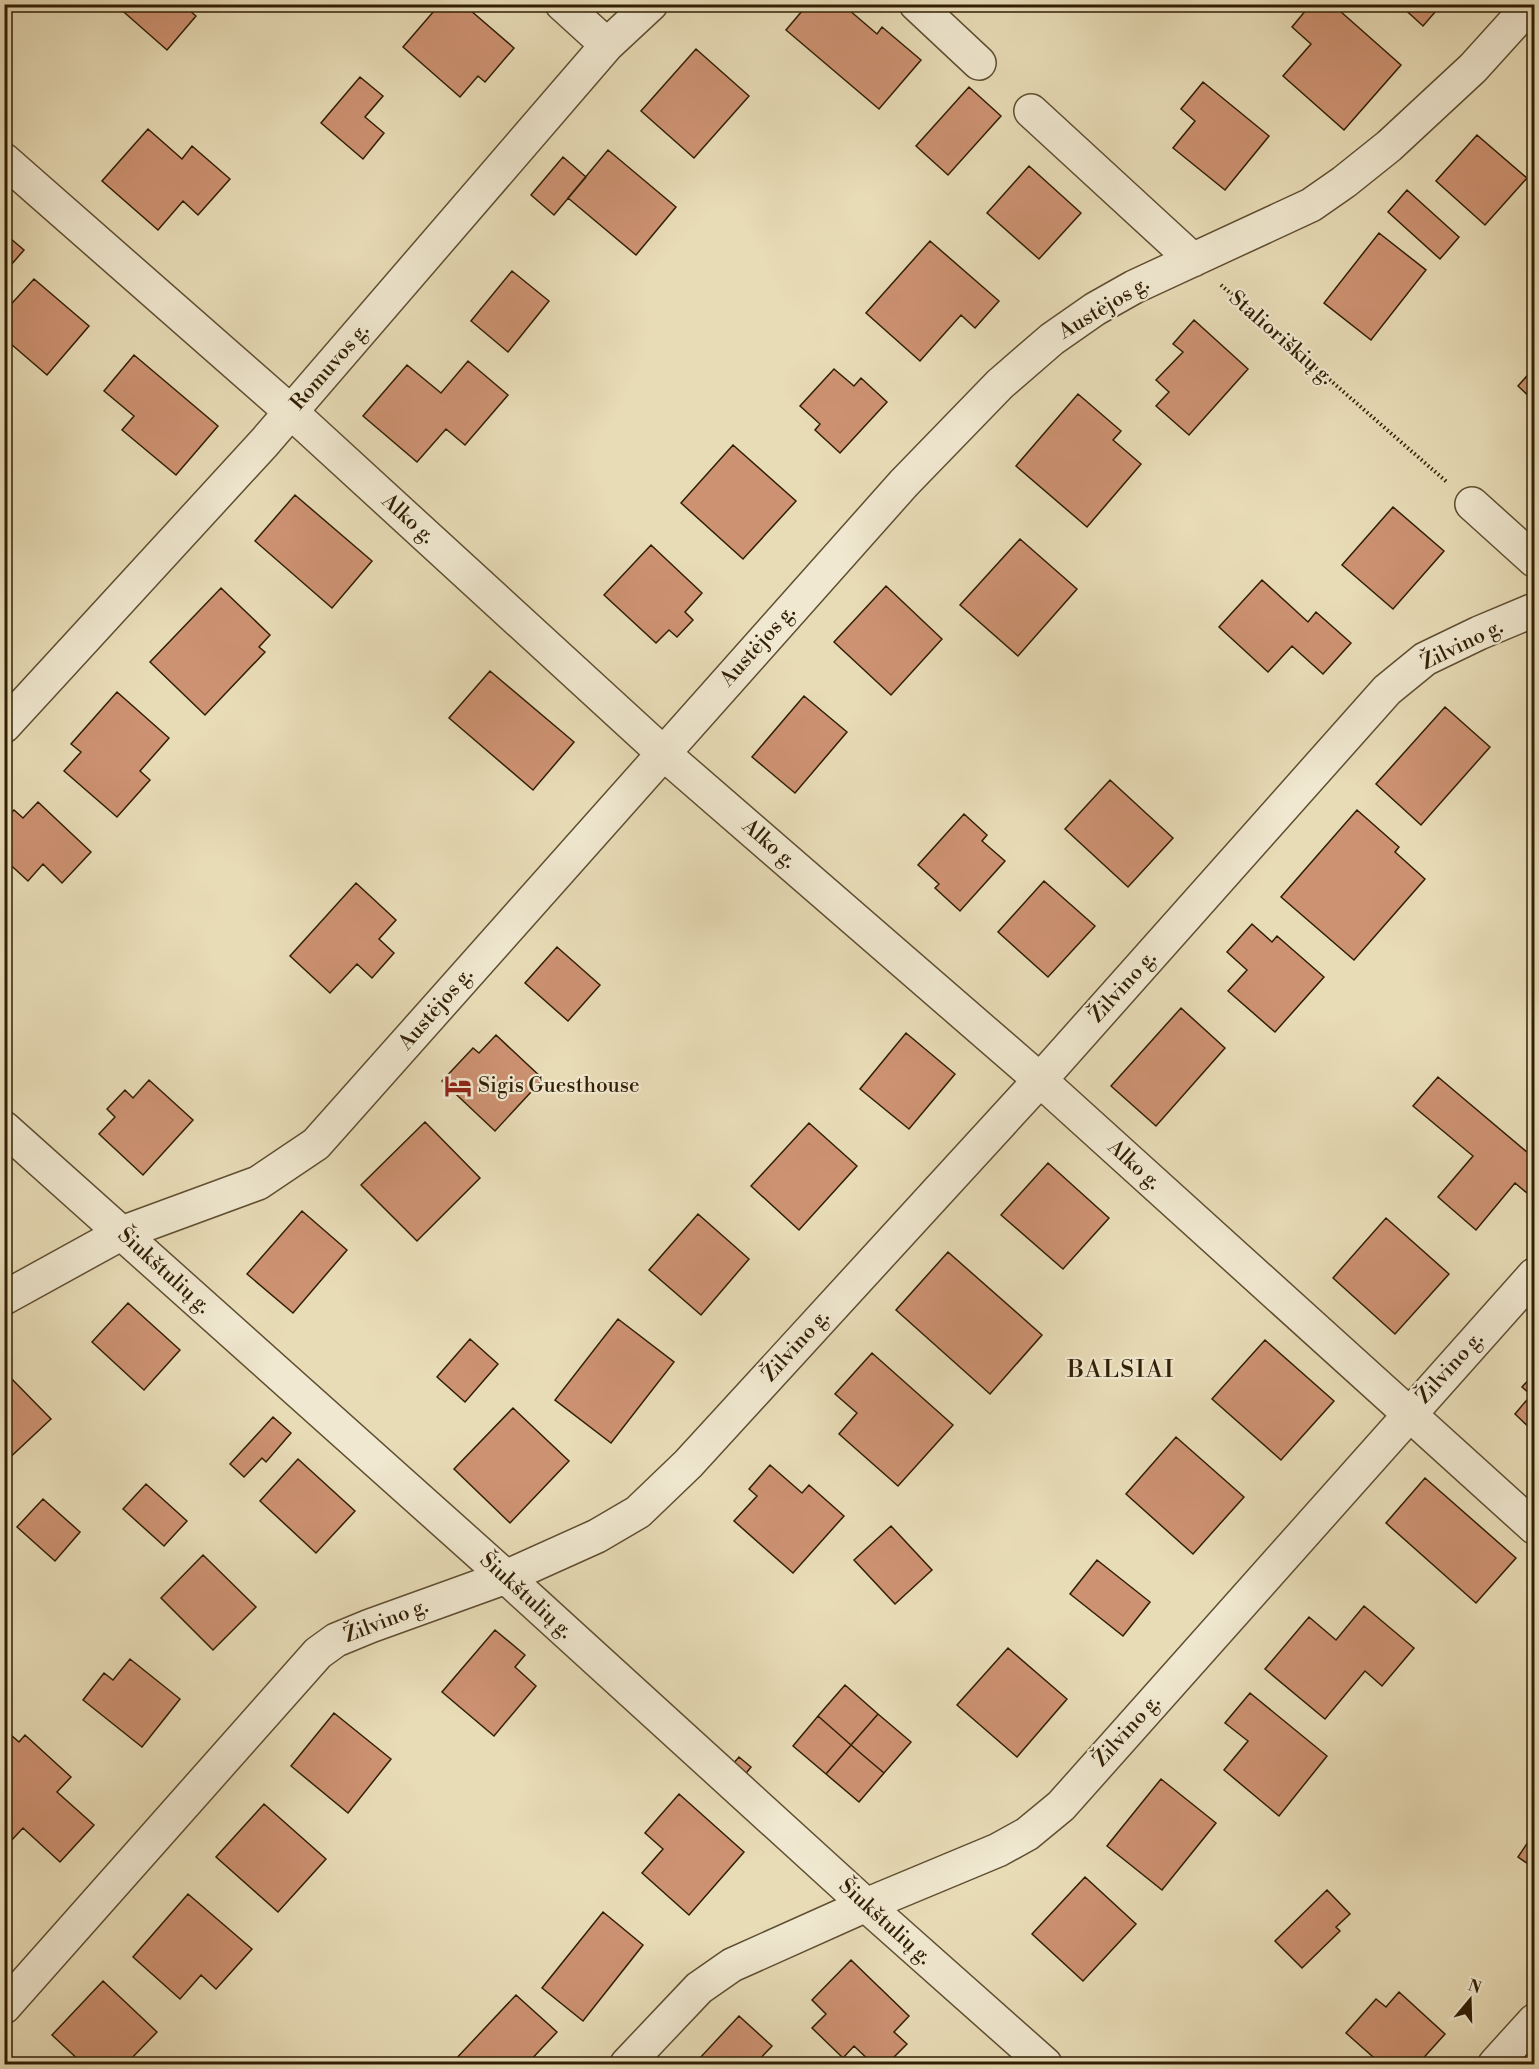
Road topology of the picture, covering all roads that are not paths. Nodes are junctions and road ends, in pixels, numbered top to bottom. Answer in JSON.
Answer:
{"nodes":[{"id":1,"x":562,"y":4,"type":"edge"},
{"id":2,"x":651,"y":4,"type":"edge"},
{"id":3,"x":916,"y":4,"type":"edge"},
{"id":4,"x":1531,"y":4,"type":"edge"},
{"id":5,"x":607,"y":45,"type":"junction"},
{"id":6,"x":979,"y":63,"type":"dead end"},
{"id":7,"x":1031,"y":111,"type":"dead end"},
{"id":8,"x":4,"y":160,"type":"edge"},
{"id":9,"x":1193,"y":260,"type":"junction"},
{"id":10,"x":291,"y":412,"type":"junction"},
{"id":11,"x":1472,"y":504,"type":"road end"},
{"id":12,"x":1534,"y":560,"type":"edge"},
{"id":13,"x":1534,"y":610,"type":"edge"},
{"id":14,"x":4,"y":726,"type":"edge"},
{"id":15,"x":663,"y":753,"type":"junction"},
{"id":16,"x":1040,"y":1080,"type":"junction"},
{"id":17,"x":4,"y":1128,"type":"edge"},
{"id":18,"x":122,"y":1233,"type":"junction"},
{"id":19,"x":1534,"y":1275,"type":"edge"},
{"id":20,"x":4,"y":1299,"type":"edge"},
{"id":21,"x":1408,"y":1414,"type":"junction"},
{"id":22,"x":1534,"y":1527,"type":"edge"},
{"id":23,"x":506,"y":1577,"type":"junction"},
{"id":24,"x":866,"y":1905,"type":"junction"},
{"id":25,"x":4,"y":2007,"type":"edge"},
{"id":26,"x":1534,"y":2021,"type":"edge"},
{"id":27,"x":627,"y":2064,"type":"edge"},
{"id":28,"x":1045,"y":2064,"type":"edge"},
{"id":29,"x":1495,"y":2064,"type":"edge"}],
"edges":[{"from":1,"to":5,"type":"street"},
{"from":2,"to":5,"type":"street","name":"Romuvos g."},
{"from":3,"to":6,"type":"street"},
{"from":4,"to":9,"type":"street","name":"Austėjos g."},
{"from":5,"to":10,"type":"street","name":"Romuvos g."},
{"from":7,"to":9,"type":"street"},
{"from":8,"to":10,"type":"street","name":"Alko g."},
{"from":9,"to":15,"type":"street","name":"Austėjos g."},
{"from":10,"to":14,"type":"street","name":"Romuvos g."},
{"from":10,"to":15,"type":"street","name":"Alko g."},
{"from":11,"to":12,"type":"street"},
{"from":13,"to":16,"type":"street","name":"Žilvino g."},
{"from":15,"to":16,"type":"street","name":"Alko g."},
{"from":15,"to":18,"type":"street","name":"Austėjos g."},
{"from":16,"to":21,"type":"street","name":"Alko g."},
{"from":16,"to":23,"type":"street","name":"Žilvino g."},
{"from":17,"to":18,"type":"street","name":"Šiukštulių g."},
{"from":18,"to":20,"type":"street","name":"Austėjos g."},
{"from":18,"to":23,"type":"street","name":"Šiukštulių g."},
{"from":19,"to":21,"type":"street","name":"Žilvino g."},
{"from":21,"to":22,"type":"street","name":"Alko g."},
{"from":21,"to":24,"type":"street","name":"Žilvino g."},
{"from":23,"to":24,"type":"street","name":"Šiukštulių g."},
{"from":23,"to":25,"type":"street","name":"Žilvino g."},
{"from":24,"to":27,"type":"street","name":"Žilvino g."},
{"from":24,"to":28,"type":"street","name":"Šiukštulių g."},
{"from":26,"to":29,"type":"street"}]}
